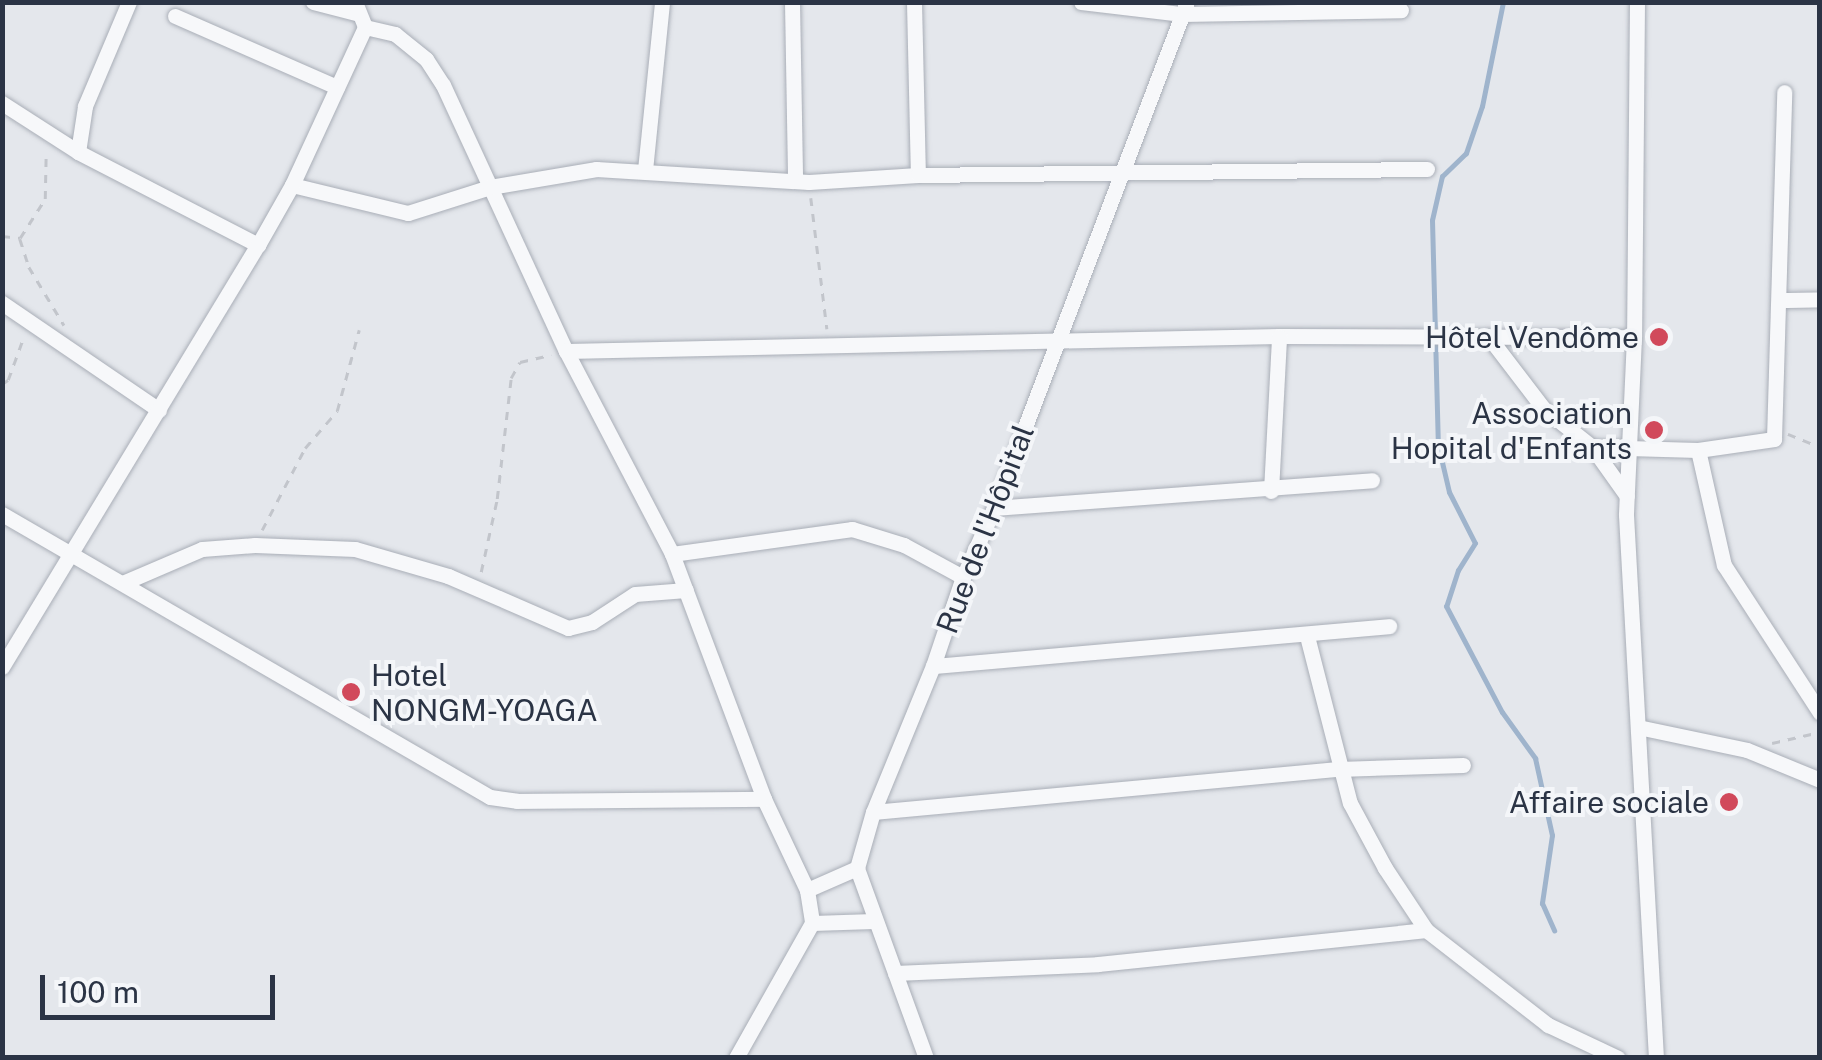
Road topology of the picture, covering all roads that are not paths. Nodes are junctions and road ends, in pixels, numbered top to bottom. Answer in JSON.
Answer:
{"nodes":[{"id":1,"x":129,"y":2,"type":"edge"},
{"id":2,"x":314,"y":2,"type":"edge"},
{"id":3,"x":662,"y":2,"type":"edge"},
{"id":4,"x":792,"y":2,"type":"edge"},
{"id":5,"x":914,"y":2,"type":"edge"},
{"id":6,"x":1082,"y":2,"type":"edge"},
{"id":7,"x":1637,"y":2,"type":"edge"},
{"id":8,"x":1184,"y":8,"type":"edge"},
{"id":9,"x":1400,"y":10,"type":"dead end"},
{"id":10,"x":359,"y":14,"type":"edge"},
{"id":11,"x":174,"y":16,"type":"dead end"},
{"id":12,"x":337,"y":87,"type":"junction"},
{"id":13,"x":1784,"y":92,"type":"dead end"},
{"id":14,"x":2,"y":103,"type":"edge"},
{"id":15,"x":78,"y":152,"type":"junction"},
{"id":16,"x":1427,"y":169,"type":"dead end"},
{"id":17,"x":645,"y":170,"type":"junction"},
{"id":18,"x":1119,"y":174,"type":"junction"},
{"id":19,"x":918,"y":175,"type":"junction"},
{"id":20,"x":802,"y":181,"type":"junction"},
{"id":21,"x":292,"y":185,"type":"junction"},
{"id":22,"x":490,"y":187,"type":"junction"},
{"id":23,"x":258,"y":245,"type":"junction"},
{"id":24,"x":1820,"y":299,"type":"edge"},
{"id":25,"x":1780,"y":300,"type":"junction"},
{"id":26,"x":2,"y":303,"type":"edge"},
{"id":27,"x":1280,"y":336,"type":"junction"},
{"id":28,"x":1488,"y":336,"type":"junction"},
{"id":29,"x":1634,"y":336,"type":"junction"},
{"id":30,"x":1055,"y":342,"type":"junction"},
{"id":31,"x":566,"y":351,"type":"junction"},
{"id":32,"x":158,"y":410,"type":"junction"},
{"id":33,"x":1592,"y":448,"type":"junction"},
{"id":34,"x":1698,"y":450,"type":"junction"},
{"id":35,"x":1631,"y":452,"type":"junction"},
{"id":36,"x":1372,"y":480,"type":"dead end"},
{"id":37,"x":1271,"y":491,"type":"junction"},
{"id":38,"x":1627,"y":496,"type":"junction"},
{"id":39,"x":994,"y":508,"type":"junction"},
{"id":40,"x":2,"y":514,"type":"edge"},
{"id":41,"x":69,"y":552,"type":"junction"},
{"id":42,"x":672,"y":554,"type":"junction"},
{"id":43,"x":963,"y":576,"type":"junction"},
{"id":44,"x":125,"y":582,"type":"junction"},
{"id":45,"x":686,"y":590,"type":"junction"},
{"id":46,"x":1389,"y":626,"type":"dead end"},
{"id":47,"x":1308,"y":636,"type":"junction"},
{"id":48,"x":933,"y":666,"type":"junction"},
{"id":49,"x":2,"y":667,"type":"edge"},
{"id":50,"x":1820,"y":713,"type":"edge"},
{"id":51,"x":1638,"y":727,"type":"junction"},
{"id":52,"x":1463,"y":766,"type":"dead end"},
{"id":53,"x":1338,"y":770,"type":"junction"},
{"id":54,"x":1820,"y":780,"type":"edge"},
{"id":55,"x":764,"y":799,"type":"junction"},
{"id":56,"x":873,"y":812,"type":"junction"},
{"id":57,"x":857,"y":868,"type":"junction"},
{"id":58,"x":807,"y":890,"type":"junction"},
{"id":59,"x":874,"y":921,"type":"junction"},
{"id":60,"x":812,"y":923,"type":"junction"},
{"id":61,"x":1426,"y":930,"type":"junction"},
{"id":62,"x":896,"y":973,"type":"junction"},
{"id":63,"x":736,"y":1058,"type":"edge"},
{"id":64,"x":926,"y":1058,"type":"edge"},
{"id":65,"x":1618,"y":1058,"type":"edge"},
{"id":66,"x":1656,"y":1058,"type":"edge"}],
"edges":[{"from":1,"to":15,"type":"street"},
{"from":2,"to":10,"type":"street"},
{"from":3,"to":17,"type":"street"},
{"from":4,"to":20,"type":"street"},
{"from":5,"to":19,"type":"street"},
{"from":6,"to":8,"type":"street"},
{"from":7,"to":29,"type":"street"},
{"from":8,"to":9,"type":"street"},
{"from":8,"to":18,"type":"street","name":"Rue de l'Hôpital"},
{"from":10,"to":12,"type":"street"},
{"from":10,"to":22,"type":"street"},
{"from":11,"to":12,"type":"street"},
{"from":12,"to":21,"type":"street"},
{"from":13,"to":25,"type":"street"},
{"from":14,"to":15,"type":"street"},
{"from":15,"to":23,"type":"street"},
{"from":16,"to":18,"type":"street"},
{"from":17,"to":20,"type":"street"},
{"from":17,"to":22,"type":"street"},
{"from":18,"to":19,"type":"street"},
{"from":18,"to":30,"type":"street","name":"Rue de l'Hôpital"},
{"from":19,"to":20,"type":"street"},
{"from":21,"to":22,"type":"street"},
{"from":21,"to":23,"type":"street"},
{"from":22,"to":31,"type":"street"},
{"from":23,"to":32,"type":"street"},
{"from":24,"to":25,"type":"street"},
{"from":25,"to":34,"type":"street"},
{"from":26,"to":32,"type":"street"},
{"from":27,"to":28,"type":"street"},
{"from":27,"to":30,"type":"street"},
{"from":27,"to":37,"type":"street"},
{"from":28,"to":29,"type":"street"},
{"from":28,"to":33,"type":"street"},
{"from":29,"to":35,"type":"street"},
{"from":30,"to":31,"type":"street"},
{"from":30,"to":39,"type":"street","name":"Rue de l'Hôpital"},
{"from":31,"to":42,"type":"street"},
{"from":32,"to":41,"type":"street"},
{"from":33,"to":35,"type":"street"},
{"from":33,"to":38,"type":"street"},
{"from":34,"to":35,"type":"street"},
{"from":34,"to":50,"type":"street"},
{"from":35,"to":38,"type":"street"},
{"from":36,"to":37,"type":"street"},
{"from":37,"to":39,"type":"street"},
{"from":38,"to":51,"type":"street"},
{"from":39,"to":43,"type":"street","name":"Rue de l'Hôpital"},
{"from":40,"to":41,"type":"street"},
{"from":41,"to":44,"type":"street"},
{"from":41,"to":49,"type":"street"},
{"from":42,"to":43,"type":"street"},
{"from":42,"to":45,"type":"street"},
{"from":43,"to":48,"type":"street","name":"Rue de l'Hôpital"},
{"from":44,"to":45,"type":"street"},
{"from":44,"to":55,"type":"street"},
{"from":45,"to":55,"type":"street"},
{"from":46,"to":47,"type":"street"},
{"from":47,"to":48,"type":"street"},
{"from":47,"to":53,"type":"street"},
{"from":48,"to":56,"type":"street","name":"Rue de l'Hôpital"},
{"from":51,"to":54,"type":"street"},
{"from":51,"to":66,"type":"street"},
{"from":52,"to":53,"type":"street"},
{"from":53,"to":56,"type":"street"},
{"from":53,"to":61,"type":"street"},
{"from":55,"to":58,"type":"street"},
{"from":56,"to":57,"type":"street","name":"Rue de l'Hôpital"},
{"from":57,"to":58,"type":"street"},
{"from":57,"to":59,"type":"street"},
{"from":58,"to":60,"type":"street"},
{"from":59,"to":60,"type":"street"},
{"from":59,"to":62,"type":"street"},
{"from":60,"to":63,"type":"street"},
{"from":61,"to":62,"type":"street"},
{"from":61,"to":65,"type":"street"},
{"from":62,"to":64,"type":"street"}]}
